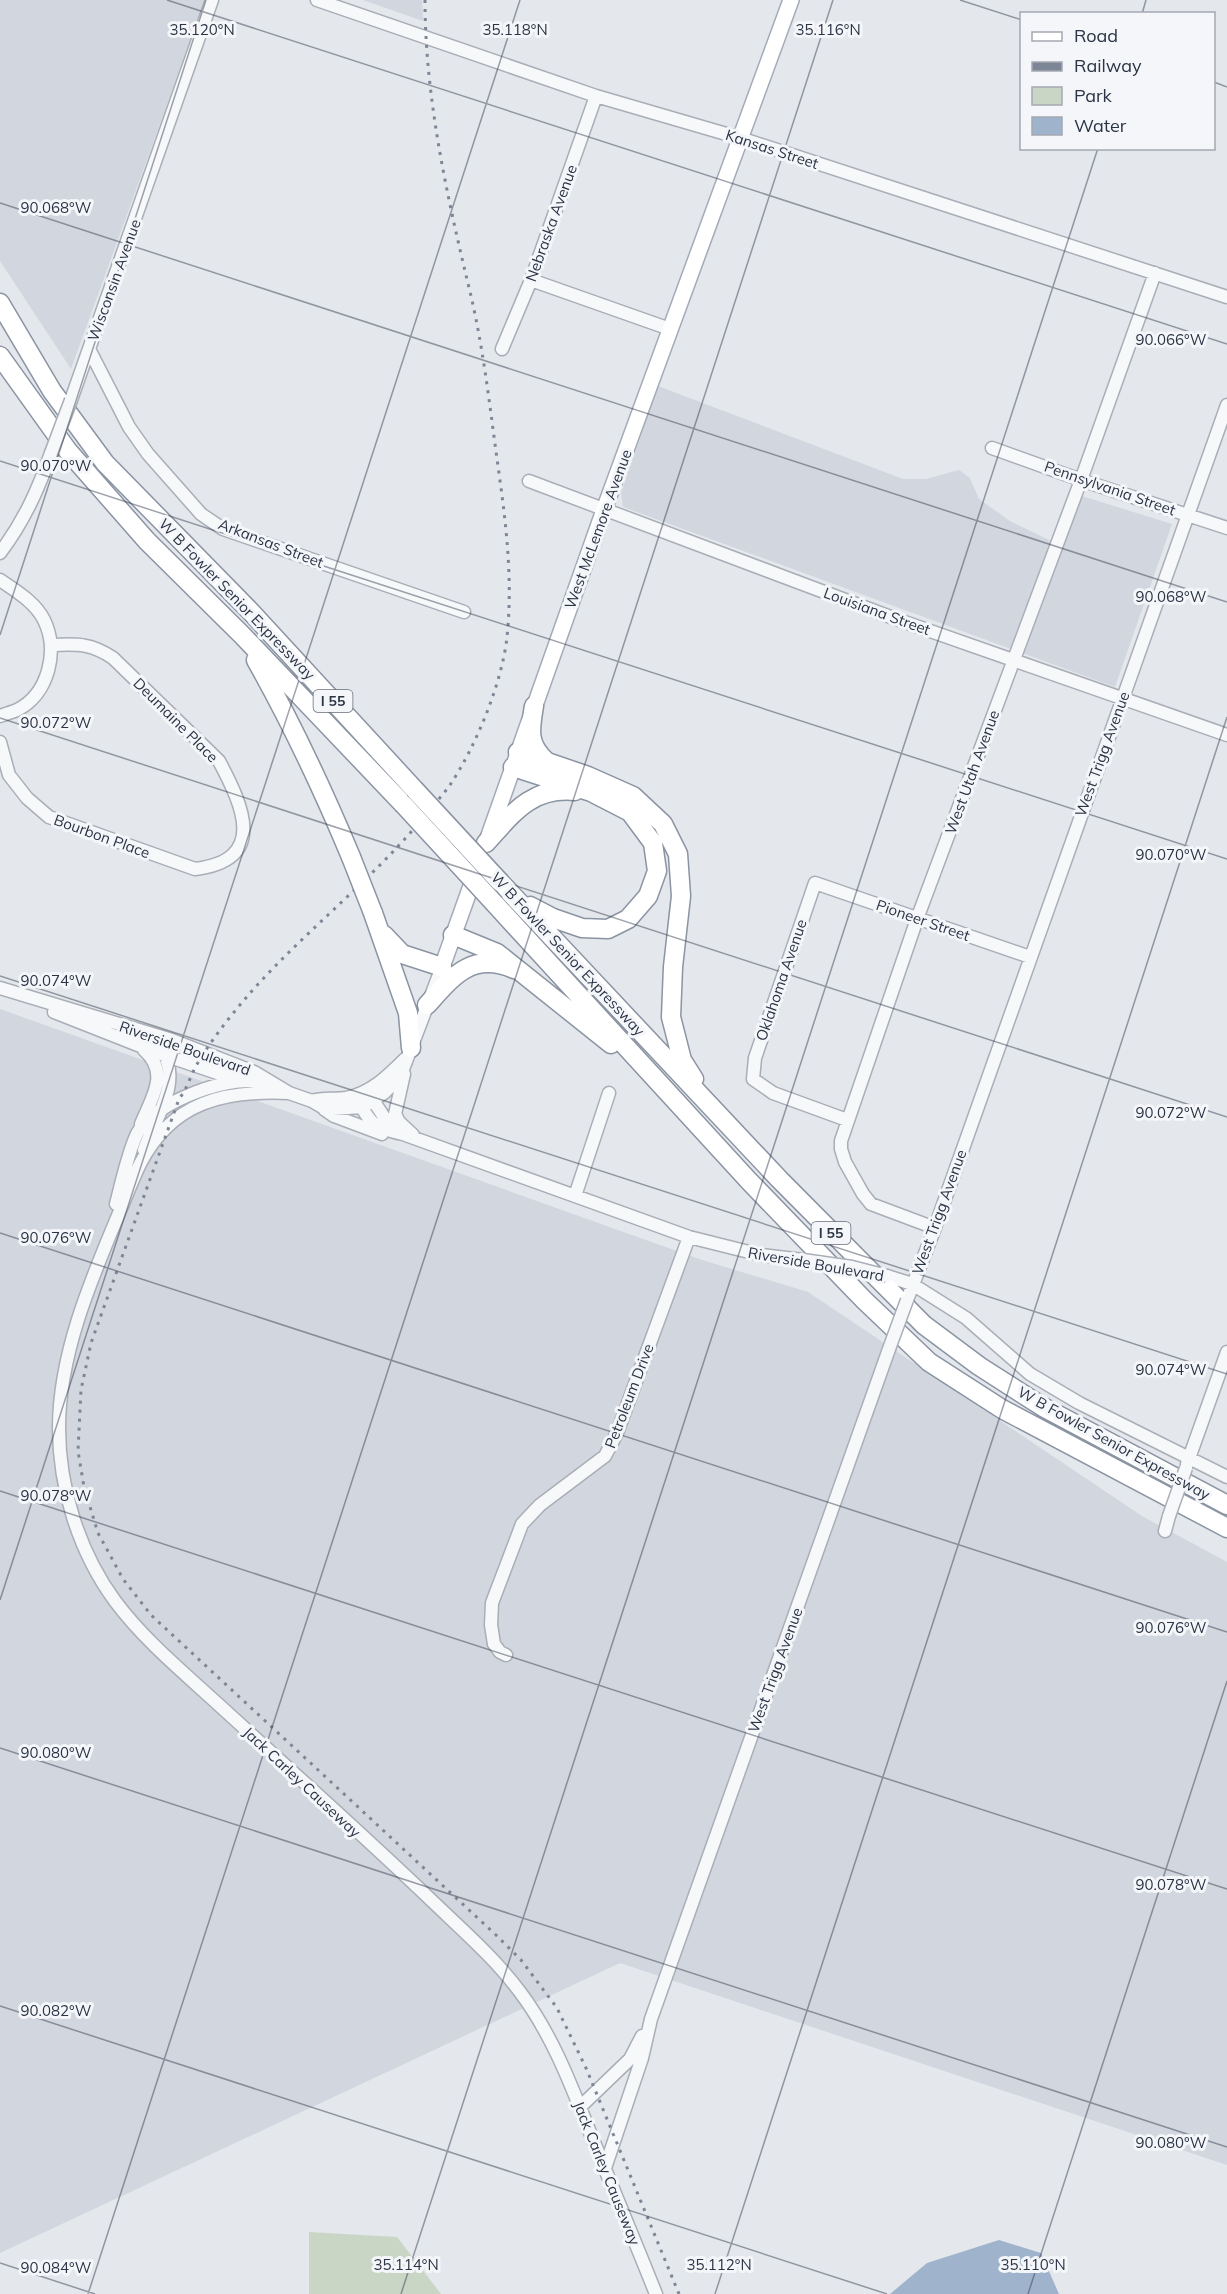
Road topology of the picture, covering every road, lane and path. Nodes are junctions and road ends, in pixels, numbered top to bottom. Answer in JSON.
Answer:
{"nodes":[{"id":1,"x":212,"y":0,"type":"edge"},
{"id":2,"x":317,"y":0,"type":"edge"},
{"id":3,"x":790,"y":0,"type":"edge"},
{"id":4,"x":596,"y":96,"type":"junction"},
{"id":5,"x":740,"y":138,"type":"junction"},
{"id":6,"x":1155,"y":273,"type":"junction"},
{"id":7,"x":531,"y":280,"type":"junction"},
{"id":8,"x":1227,"y":297,"type":"edge"},
{"id":9,"x":0,"y":303,"type":"edge"},
{"id":10,"x":670,"y":329,"type":"junction"},
{"id":11,"x":89,"y":349,"type":"junction"},
{"id":12,"x":502,"y":349,"type":"dead end"},
{"id":13,"x":0,"y":356,"type":"edge"},
{"id":14,"x":1227,"y":405,"type":"edge"},
{"id":15,"x":992,"y":448,"type":"dead end"},
{"id":16,"x":1080,"y":480,"type":"junction"},
{"id":17,"x":529,"y":481,"type":"dead end"},
{"id":18,"x":604,"y":510,"type":"junction"},
{"id":19,"x":1187,"y":514,"type":"junction"},
{"id":20,"x":1227,"y":528,"type":"edge"},
{"id":21,"x":0,"y":553,"type":"edge"},
{"id":22,"x":0,"y":580,"type":"edge"},
{"id":23,"x":464,"y":612,"type":"dead end"},
{"id":24,"x":242,"y":635,"type":"junction"},
{"id":25,"x":52,"y":645,"type":"junction"},
{"id":26,"x":1014,"y":658,"type":"junction"},
{"id":27,"x":1122,"y":699,"type":"junction"},
{"id":28,"x":534,"y":706,"type":"junction"},
{"id":29,"x":0,"y":716,"type":"edge"},
{"id":30,"x":1227,"y":735,"type":"edge"},
{"id":31,"x":0,"y":742,"type":"edge"},
{"id":32,"x":515,"y":759,"type":"junction"},
{"id":33,"x":548,"y":762,"type":"junction"},
{"id":34,"x":591,"y":792,"type":"junction"},
{"id":35,"x":486,"y":843,"type":"junction"},
{"id":36,"x":238,"y":849,"type":"joint"},
{"id":37,"x":816,"y":883,"type":"joint"},
{"id":38,"x":516,"y":899,"type":"junction"},
{"id":39,"x":917,"y":919,"type":"junction"},
{"id":40,"x":380,"y":931,"type":"junction"},
{"id":41,"x":453,"y":935,"type":"junction"},
{"id":42,"x":1030,"y":957,"type":"junction"},
{"id":43,"x":442,"y":967,"type":"junction"},
{"id":44,"x":524,"y":974,"type":"junction"},
{"id":45,"x":2,"y":989,"type":"edge"},
{"id":46,"x":428,"y":1005,"type":"junction"},
{"id":47,"x":75,"y":1011,"type":"junction"},
{"id":48,"x":139,"y":1046,"type":"junction"},
{"id":49,"x":165,"y":1055,"type":"junction"},
{"id":50,"x":407,"y":1059,"type":"junction"},
{"id":51,"x":240,"y":1081,"type":"junction"},
{"id":52,"x":660,"y":1083,"type":"junction"},
{"id":53,"x":268,"y":1092,"type":"junction"},
{"id":54,"x":290,"y":1093,"type":"junction"},
{"id":55,"x":609,"y":1093,"type":"dead end"},
{"id":56,"x":365,"y":1095,"type":"junction"},
{"id":57,"x":312,"y":1101,"type":"junction"},
{"id":58,"x":362,"y":1107,"type":"junction"},
{"id":59,"x":710,"y":1107,"type":"junction"},
{"id":60,"x":324,"y":1108,"type":"junction"},
{"id":61,"x":159,"y":1113,"type":"junction"},
{"id":62,"x":847,"y":1120,"type":"junction"},
{"id":63,"x":138,"y":1132,"type":"junction"},
{"id":64,"x":403,"y":1134,"type":"junction"},
{"id":65,"x":418,"y":1140,"type":"junction"},
{"id":66,"x":140,"y":1163,"type":"junction"},
{"id":67,"x":575,"y":1196,"type":"junction"},
{"id":68,"x":935,"y":1228,"type":"junction"},
{"id":69,"x":689,"y":1237,"type":"junction"},
{"id":70,"x":105,"y":1245,"type":"junction"},
{"id":71,"x":912,"y":1284,"type":"junction"},
{"id":72,"x":1227,"y":1352,"type":"edge"},
{"id":73,"x":1188,"y":1463,"type":"junction"},
{"id":74,"x":1227,"y":1477,"type":"edge"},
{"id":75,"x":1227,"y":1505,"type":"edge"},
{"id":76,"x":1227,"y":1528,"type":"edge"},
{"id":77,"x":1165,"y":1531,"type":"dead end"},
{"id":78,"x":506,"y":1655,"type":"dead end"},
{"id":79,"x":651,"y":2019,"type":"junction"},
{"id":80,"x":580,"y":2107,"type":"junction"},
{"id":81,"x":605,"y":2168,"type":"junction"},
{"id":82,"x":656,"y":2294,"type":"edge"}],
"edges":[{"from":1,"to":11,"type":"street","name":"Wisconsin Avenue"},
{"from":2,"to":4,"type":"street","name":"Kansas Street"},
{"from":3,"to":5,"type":"main road","name":"West McLemore Avenue"},
{"from":4,"to":5,"type":"street","name":"Kansas Street"},
{"from":4,"to":7,"type":"street","name":"Nebraska Avenue"},
{"from":5,"to":6,"type":"street","name":"Kansas Street"},
{"from":5,"to":10,"type":"main road","name":"West McLemore Avenue"},
{"from":6,"to":8,"type":"street","name":"Kansas Street"},
{"from":6,"to":16,"type":"street","name":"West Utah Avenue"},
{"from":7,"to":10,"type":"street"},
{"from":7,"to":12,"type":"street","name":"Nebraska Avenue"},
{"from":9,"to":38,"type":"highway","name":"W B Fowler Senior Expressway","number":"I 55","bridge":true},
{"from":10,"to":18,"type":"main road","name":"West McLemore Avenue"},
{"from":11,"to":21,"type":"street","name":"Wisconsin Avenue","bridge":true},
{"from":11,"to":23,"type":"street","name":"Arkansas Street"},
{"from":13,"to":24,"type":"highway","name":"W B Fowler Senior Expressway","number":"I 55"},
{"from":14,"to":19,"type":"street","name":"West Trigg Avenue"},
{"from":15,"to":16,"type":"street","name":"Pennsylvania Street"},
{"from":16,"to":19,"type":"street","name":"Pennsylvania Street"},
{"from":16,"to":26,"type":"street","name":"West Utah Avenue"},
{"from":17,"to":18,"type":"street","name":"Louisiana Street"},
{"from":18,"to":26,"type":"street","name":"Louisiana Street"},
{"from":18,"to":28,"type":"main road","name":"West McLemore Avenue"},
{"from":19,"to":20,"type":"street","name":"Pennsylvania Street"},
{"from":19,"to":27,"type":"street","name":"West Trigg Avenue"},
{"from":22,"to":25,"type":"street"},
{"from":24,"to":40,"type":"highway","bridge":true},
{"from":24,"to":52,"type":"highway","name":"W B Fowler Senior Expressway","number":"I 55","bridge":true},
{"from":25,"to":29,"type":"street"},
{"from":25,"to":36,"type":"street","name":"Deumaine Place"},
{"from":26,"to":27,"type":"street","name":"Louisiana Street"},
{"from":26,"to":39,"type":"street","name":"West Utah Avenue"},
{"from":27,"to":30,"type":"street","name":"Louisiana Street"},
{"from":27,"to":42,"type":"street","name":"West Trigg Avenue"},
{"from":28,"to":32,"type":"main road","name":"West McLemore Avenue"},
{"from":28,"to":33,"type":"highway"},
{"from":31,"to":36,"type":"street","name":"Bourbon Place"},
{"from":32,"to":33,"type":"highway"},
{"from":32,"to":34,"type":"highway"},
{"from":32,"to":35,"type":"main road","name":"West McLemore Avenue"},
{"from":33,"to":59,"type":"highway"},
{"from":34,"to":35,"type":"highway"},
{"from":34,"to":38,"type":"highway"},
{"from":35,"to":41,"type":"main road","name":"West McLemore Avenue"},
{"from":37,"to":39,"type":"street","name":"Pioneer Street"},
{"from":37,"to":62,"type":"street","name":"Oklahoma Avenue"},
{"from":38,"to":59,"type":"highway","name":"W B Fowler Senior Expressway","number":"I 55"},
{"from":39,"to":42,"type":"street","name":"Pioneer Street"},
{"from":39,"to":62,"type":"street","name":"West Utah Avenue"},
{"from":40,"to":43,"type":"highway"},
{"from":40,"to":50,"type":"highway"},
{"from":41,"to":43,"type":"main road","name":"West McLemore Avenue"},
{"from":41,"to":44,"type":"highway"},
{"from":42,"to":68,"type":"street","name":"West Trigg Avenue"},
{"from":43,"to":46,"type":"street","name":"West McLemore Avenue"},
{"from":44,"to":46,"type":"highway"},
{"from":44,"to":52,"type":"highway"},
{"from":45,"to":47,"type":"street","name":"Riverside Boulevard"},
{"from":45,"to":48,"type":"street","name":"Riverside Boulevard"},
{"from":46,"to":50,"type":"street","name":"West McLemore Avenue"},
{"from":47,"to":49,"type":"street"},
{"from":47,"to":54,"type":"street","name":"Riverside Boulevard"},
{"from":48,"to":49,"type":"street","name":"Riverside Boulevard"},
{"from":48,"to":63,"type":"street","name":"Jack Carley Causeway"},
{"from":49,"to":51,"type":"street","name":"Riverside Boulevard"},
{"from":49,"to":61,"type":"street"},
{"from":50,"to":56,"type":"street","name":"West McLemore Avenue"},
{"from":50,"to":65,"type":"street"},
{"from":51,"to":53,"type":"street","name":"Riverside Boulevard"},
{"from":51,"to":54,"type":"street"},
{"from":51,"to":61,"type":"street"},
{"from":52,"to":76,"type":"highway","name":"W B Fowler Senior Expressway","number":"I 55"},
{"from":53,"to":54,"type":"street","name":"Jack Carley Causeway"},
{"from":53,"to":66,"type":"street","name":"Jack Carley Causeway"},
{"from":54,"to":57,"type":"street","name":"Riverside Boulevard"},
{"from":55,"to":67,"type":"street"},
{"from":56,"to":57,"type":"street"},
{"from":56,"to":58,"type":"street","name":"West McLemore Avenue"},
{"from":56,"to":64,"type":"street","name":"Riverside Boulevard"},
{"from":57,"to":60,"type":"street","name":"Riverside Boulevard"},
{"from":58,"to":60,"type":"street"},
{"from":58,"to":64,"type":"street","name":"Riverside Boulevard"},
{"from":59,"to":75,"type":"highway","name":"W B Fowler Senior Expressway","number":"I 55"},
{"from":60,"to":65,"type":"street","name":"Riverside Boulevard"},
{"from":61,"to":63,"type":"street"},
{"from":61,"to":66,"type":"street"},
{"from":62,"to":68,"type":"street","name":"West Utah Avenue"},
{"from":63,"to":70,"type":"street","name":"Jack Carley Causeway"},
{"from":64,"to":65,"type":"street","name":"Riverside Boulevard"},
{"from":65,"to":67,"type":"street","name":"Riverside Boulevard"},
{"from":66,"to":70,"type":"street","name":"Jack Carley Causeway"},
{"from":67,"to":69,"type":"street","name":"Riverside Boulevard"},
{"from":68,"to":71,"type":"street","name":"West Trigg Avenue"},
{"from":69,"to":71,"type":"street","name":"Riverside Boulevard","bridge":true},
{"from":69,"to":78,"type":"street","name":"Petroleum Drive"},
{"from":70,"to":80,"type":"street","name":"Jack Carley Causeway"},
{"from":71,"to":73,"type":"street","name":"Riverside Boulevard"},
{"from":71,"to":79,"type":"street","name":"West Trigg Avenue","bridge":true},
{"from":72,"to":73,"type":"street"},
{"from":73,"to":74,"type":"street","name":"Riverside Boulevard"},
{"from":73,"to":77,"type":"street","bridge":true},
{"from":79,"to":80,"type":"street"},
{"from":79,"to":81,"type":"street"},
{"from":80,"to":81,"type":"street","name":"Jack Carley Causeway"},
{"from":81,"to":82,"type":"street","name":"Jack Carley Causeway"}]}
